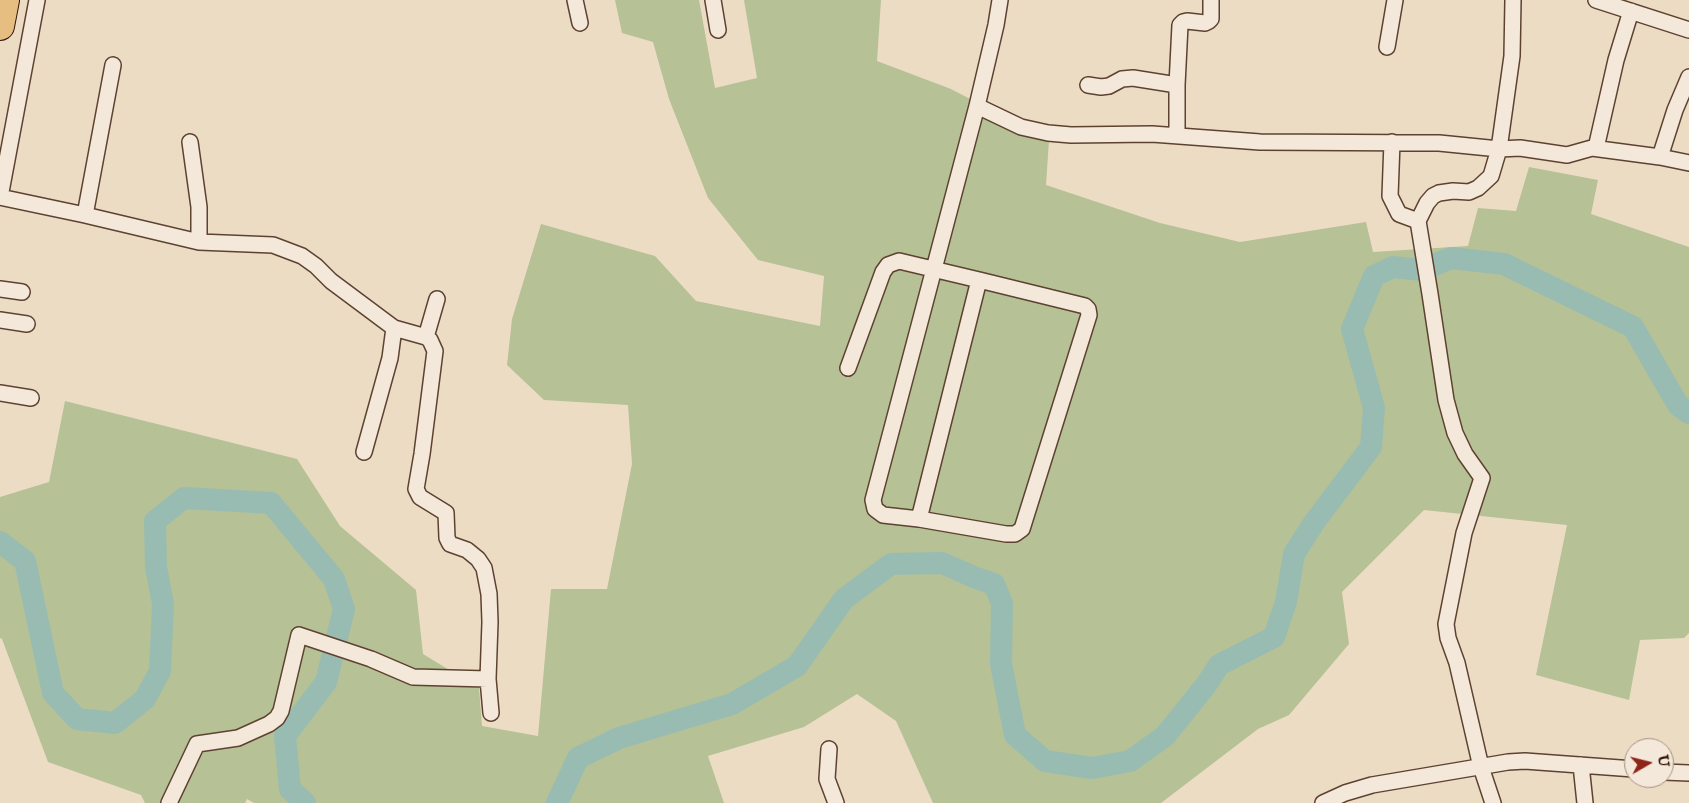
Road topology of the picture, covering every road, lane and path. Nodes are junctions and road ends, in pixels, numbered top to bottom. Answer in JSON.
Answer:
{"nodes":[{"id":1,"x":6,"y":0,"type":"edge"},
{"id":2,"x":37,"y":0,"type":"edge"},
{"id":3,"x":575,"y":0,"type":"edge"},
{"id":4,"x":713,"y":0,"type":"edge"},
{"id":5,"x":1000,"y":0,"type":"edge"},
{"id":6,"x":1211,"y":0,"type":"edge"},
{"id":7,"x":1395,"y":0,"type":"edge"},
{"id":8,"x":1513,"y":0,"type":"edge"},
{"id":9,"x":1596,"y":0,"type":"edge"},
{"id":10,"x":1631,"y":11,"type":"junction"},
{"id":11,"x":580,"y":24,"type":"dead end"},
{"id":12,"x":0,"y":26,"type":"edge"},
{"id":13,"x":718,"y":30,"type":"dead end"},
{"id":14,"x":1689,"y":30,"type":"edge"},
{"id":15,"x":1387,"y":48,"type":"dead end"},
{"id":16,"x":113,"y":65,"type":"dead end"},
{"id":17,"x":1689,"y":77,"type":"edge"},
{"id":18,"x":1088,"y":85,"type":"dead end"},
{"id":19,"x":1177,"y":85,"type":"junction"},
{"id":20,"x":977,"y":106,"type":"junction"},
{"id":21,"x":1177,"y":136,"type":"junction"},
{"id":22,"x":190,"y":142,"type":"dead end"},
{"id":23,"x":1392,"y":142,"type":"junction"},
{"id":24,"x":1596,"y":148,"type":"junction"},
{"id":25,"x":1499,"y":149,"type":"junction"},
{"id":26,"x":1660,"y":157,"type":"junction"},
{"id":27,"x":1689,"y":162,"type":"edge"},
{"id":28,"x":0,"y":197,"type":"edge"},
{"id":29,"x":85,"y":215,"type":"junction"},
{"id":30,"x":1419,"y":225,"type":"junction"},
{"id":31,"x":199,"y":242,"type":"junction"},
{"id":32,"x":934,"y":269,"type":"junction"},
{"id":33,"x":979,"y":280,"type":"junction"},
{"id":34,"x":0,"y":289,"type":"edge"},
{"id":35,"x":22,"y":292,"type":"dead end"},
{"id":36,"x":437,"y":300,"type":"dead end"},
{"id":37,"x":0,"y":320,"type":"edge"},
{"id":38,"x":27,"y":324,"type":"dead end"},
{"id":39,"x":394,"y":328,"type":"junction"},
{"id":40,"x":426,"y":337,"type":"junction"},
{"id":41,"x":848,"y":368,"type":"dead end"},
{"id":42,"x":0,"y":393,"type":"edge"},
{"id":43,"x":31,"y":398,"type":"dead end"},
{"id":44,"x":364,"y":452,"type":"dead end"},
{"id":45,"x":919,"y":519,"type":"junction"},
{"id":46,"x":488,"y":678,"type":"junction"},
{"id":47,"x":491,"y":712,"type":"dead end"},
{"id":48,"x":829,"y":749,"type":"dead end"},
{"id":49,"x":1581,"y":765,"type":"junction"},
{"id":50,"x":1481,"y":767,"type":"junction"},
{"id":51,"x":1624,"y":768,"type":"edge"},
{"id":52,"x":1674,"y":772,"type":"edge"},
{"id":53,"x":1689,"y":773,"type":"edge"},
{"id":54,"x":169,"y":803,"type":"edge"},
{"id":55,"x":836,"y":803,"type":"edge"},
{"id":56,"x":1323,"y":803,"type":"edge"},
{"id":57,"x":1493,"y":803,"type":"edge"},
{"id":58,"x":1584,"y":803,"type":"edge"}],
"edges":[{"from":1,"to":12,"type":"highway"},
{"from":2,"to":28,"type":"street"},
{"from":3,"to":11,"type":"street"},
{"from":4,"to":13,"type":"street"},
{"from":5,"to":20,"type":"street"},
{"from":6,"to":19,"type":"street"},
{"from":7,"to":15,"type":"street"},
{"from":8,"to":25,"type":"street"},
{"from":9,"to":10,"type":"street"},
{"from":10,"to":14,"type":"street"},
{"from":10,"to":24,"type":"street"},
{"from":16,"to":29,"type":"street"},
{"from":17,"to":26,"type":"street"},
{"from":18,"to":19,"type":"street"},
{"from":19,"to":21,"type":"street"},
{"from":20,"to":21,"type":"street"},
{"from":20,"to":32,"type":"street"},
{"from":21,"to":23,"type":"street"},
{"from":22,"to":31,"type":"street"},
{"from":23,"to":25,"type":"street"},
{"from":23,"to":30,"type":"street"},
{"from":24,"to":25,"type":"street"},
{"from":24,"to":26,"type":"street"},
{"from":25,"to":30,"type":"street"},
{"from":26,"to":27,"type":"street"},
{"from":28,"to":29,"type":"street"},
{"from":29,"to":31,"type":"street"},
{"from":30,"to":50,"type":"street"},
{"from":31,"to":39,"type":"street"},
{"from":32,"to":33,"type":"street"},
{"from":32,"to":41,"type":"street"},
{"from":32,"to":45,"type":"street"},
{"from":33,"to":45,"type":"street"},
{"from":33,"to":45,"type":"street"},
{"from":34,"to":35,"type":"street"},
{"from":36,"to":40,"type":"street"},
{"from":37,"to":38,"type":"street"},
{"from":39,"to":40,"type":"street"},
{"from":39,"to":44,"type":"street"},
{"from":40,"to":46,"type":"street"},
{"from":42,"to":43,"type":"street"},
{"from":46,"to":47,"type":"street"},
{"from":46,"to":54,"type":"street"},
{"from":48,"to":55,"type":"street"},
{"from":49,"to":50,"type":"street"},
{"from":49,"to":51,"type":"street"},
{"from":49,"to":58,"type":"street"},
{"from":50,"to":56,"type":"street"},
{"from":50,"to":57,"type":"street"},
{"from":52,"to":53,"type":"street"}]}
